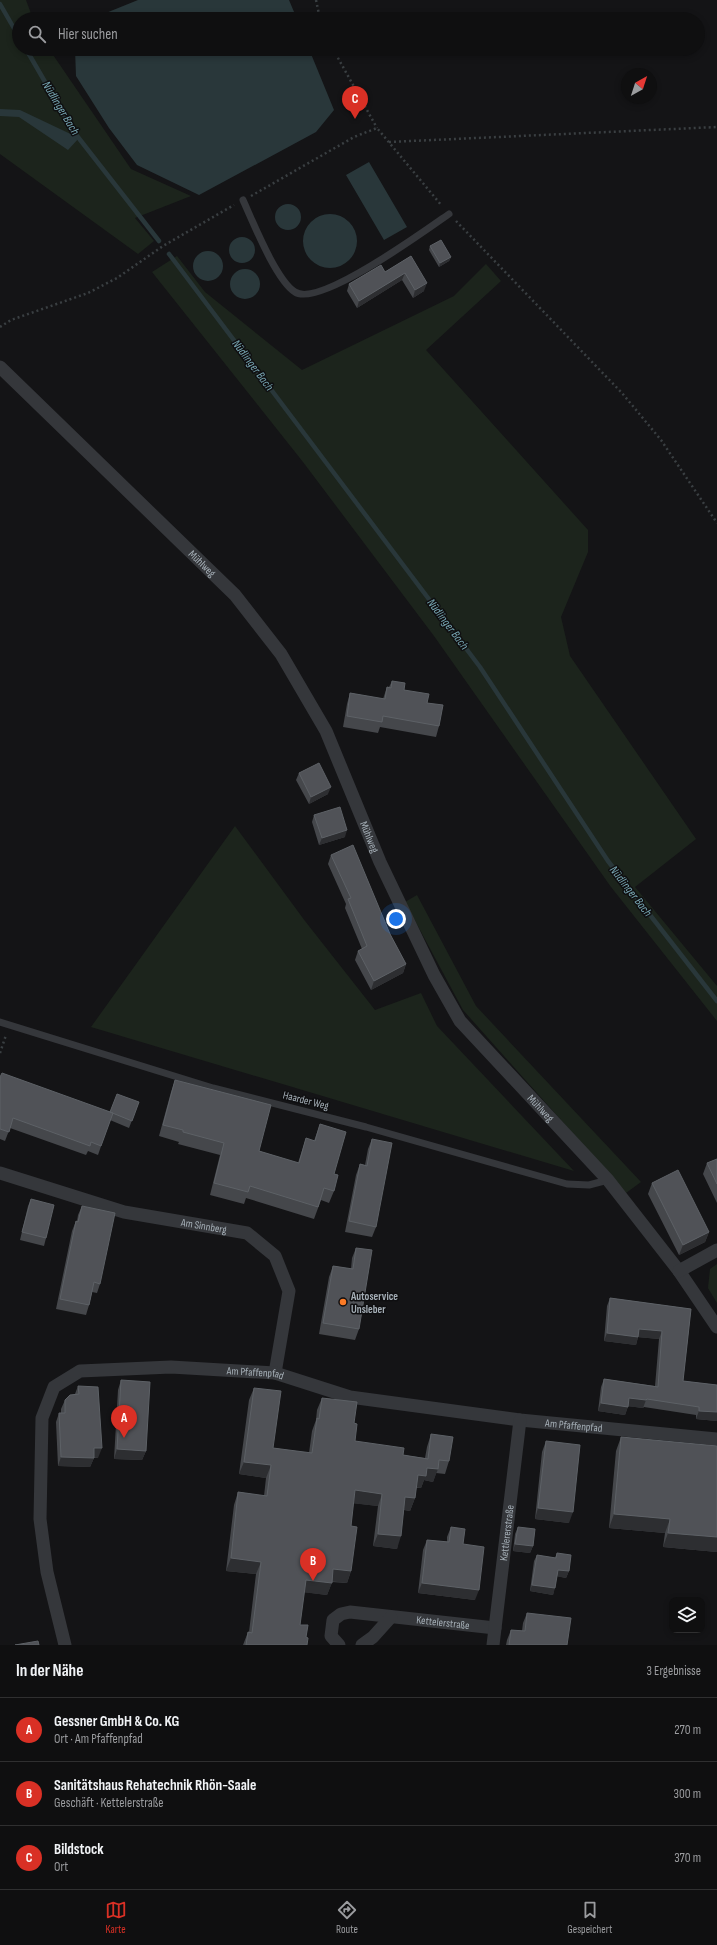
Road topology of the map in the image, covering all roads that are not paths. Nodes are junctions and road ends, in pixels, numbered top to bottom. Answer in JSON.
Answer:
{"nodes":[{"id":1,"x":243,"y":200,"type":"road end"},
{"id":2,"x":449,"y":214,"type":"road end"},
{"id":3,"x":0,"y":368,"type":"edge"},
{"id":4,"x":0,"y":1022,"type":"edge"},
{"id":5,"x":3,"y":1176,"type":"edge"},
{"id":6,"x":608,"y":1180,"type":"junction"},
{"id":7,"x":717,"y":1250,"type":"edge"},
{"id":8,"x":679,"y":1271,"type":"junction"},
{"id":9,"x":717,"y":1327,"type":"edge"},
{"id":10,"x":275,"y":1373,"type":"junction"},
{"id":11,"x":520,"y":1420,"type":"junction"},
{"id":12,"x":717,"y":1439,"type":"edge"},
{"id":13,"x":391,"y":1617,"type":"junction"},
{"id":14,"x":495,"y":1628,"type":"junction"},
{"id":15,"x":65,"y":1645,"type":"edge"},
{"id":16,"x":339,"y":1645,"type":"edge"},
{"id":17,"x":362,"y":1645,"type":"edge"},
{"id":18,"x":493,"y":1645,"type":"edge"}],
"edges":[{"from":1,"to":2,"type":"lane"},
{"from":3,"to":6,"type":"street","name":"Mühlweg"},
{"from":4,"to":6,"type":"lane","name":"Haarder Weg"},
{"from":5,"to":10,"type":"street","name":"Am Sinnberg"},
{"from":6,"to":8,"type":"street","name":"Mühlweg"},
{"from":7,"to":8,"type":"street"},
{"from":8,"to":9,"type":"street","name":"Mühlweg"},
{"from":10,"to":11,"type":"street","name":"Am Pfaffenpfad"},
{"from":10,"to":15,"type":"street","name":"Am Pfaffenpfad"},
{"from":11,"to":12,"type":"street","name":"Am Pfaffenpfad"},
{"from":11,"to":14,"type":"street","name":"Kettlererstraße"},
{"from":13,"to":14,"type":"street","name":"Kettelerstraße"},
{"from":13,"to":16,"type":"street","name":"Kettelerstraße"},
{"from":13,"to":17,"type":"street"},
{"from":14,"to":18,"type":"street","name":"Kettlererstraße"}]}
